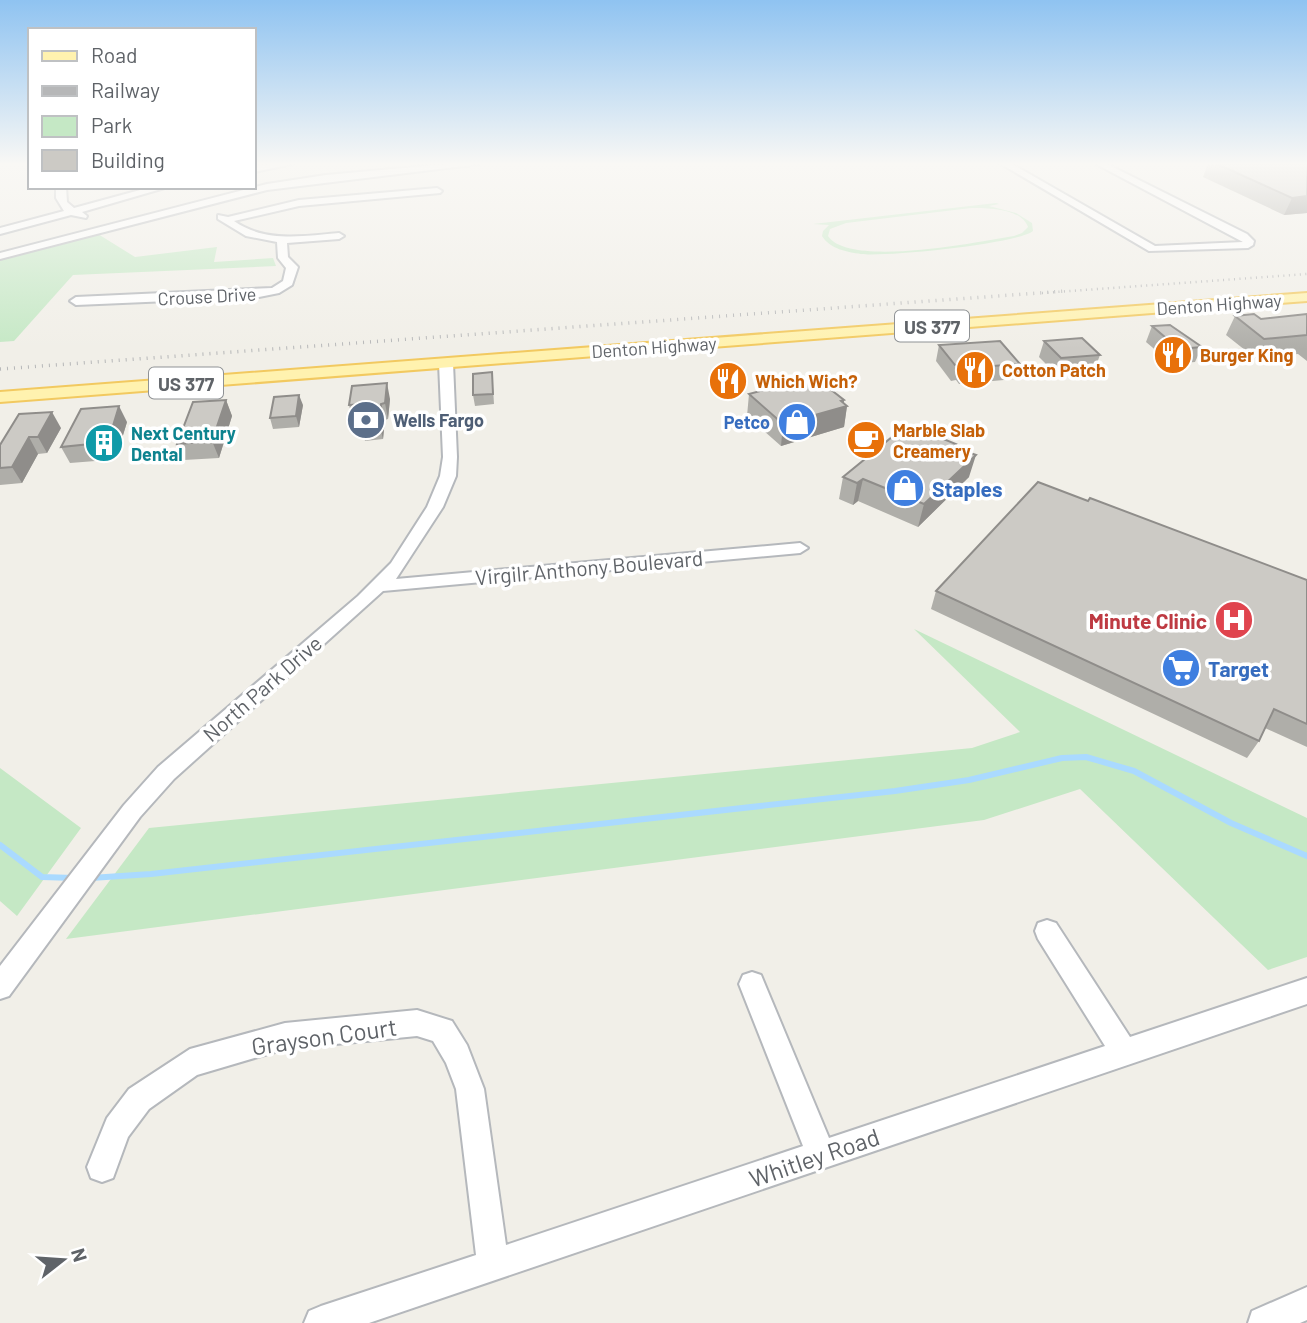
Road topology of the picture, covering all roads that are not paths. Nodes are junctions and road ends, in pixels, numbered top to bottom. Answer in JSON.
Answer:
{"nodes":[{"id":1,"x":20,"y":226,"type":"edge"},
{"id":2,"x":101,"y":226,"type":"edge"},
{"id":3,"x":119,"y":226,"type":"edge"},
{"id":4,"x":232,"y":226,"type":"edge"},
{"id":5,"x":1111,"y":226,"type":"edge"},
{"id":6,"x":1220,"y":226,"type":"edge"},
{"id":7,"x":108,"y":229,"type":"junction"},
{"id":8,"x":0,"y":231,"type":"edge"},
{"id":9,"x":340,"y":236,"type":"dead end"},
{"id":10,"x":282,"y":241,"type":"junction"},
{"id":11,"x":0,"y":256,"type":"edge"},
{"id":12,"x":1307,"y":297,"type":"edge"},
{"id":13,"x":76,"y":301,"type":"dead end"},
{"id":14,"x":446,"y":363,"type":"junction"},
{"id":15,"x":0,"y":397,"type":"edge"},
{"id":16,"x":800,"y":548,"type":"dead end"},
{"id":17,"x":377,"y":586,"type":"junction"},
{"id":18,"x":1047,"y":931,"type":"dead end"},
{"id":19,"x":752,"y":984,"type":"dead end"},
{"id":20,"x":0,"y":987,"type":"edge"},
{"id":21,"x":1307,"y":991,"type":"edge"},
{"id":22,"x":1124,"y":1052,"type":"junction"},
{"id":23,"x":821,"y":1155,"type":"junction"},
{"id":24,"x":102,"y":1167,"type":"dead end"},
{"id":25,"x":494,"y":1265,"type":"junction"},
{"id":26,"x":1307,"y":1303,"type":"edge"},
{"id":27,"x":321,"y":1323,"type":"edge"},
{"id":28,"x":1264,"y":1323,"type":"edge"}],
"edges":[{"from":1,"to":8,"type":"street"},
{"from":2,"to":7,"type":"street"},
{"from":3,"to":7,"type":"street"},
{"from":4,"to":10,"type":"street"},
{"from":5,"to":6,"type":"street"},
{"from":7,"to":11,"type":"street"},
{"from":9,"to":10,"type":"street"},
{"from":10,"to":13,"type":"street","name":"Crouse Drive"},
{"from":12,"to":14,"type":"main road","name":"Denton Highway","number":"US 377"},
{"from":14,"to":15,"type":"main road","name":"Denton Highway","number":"US 377"},
{"from":14,"to":17,"type":"street","name":"North Park Drive"},
{"from":16,"to":17,"type":"street","name":"Virgilr Anthony Boulevard"},
{"from":17,"to":20,"type":"street","name":"North Park Drive"},
{"from":18,"to":22,"type":"street"},
{"from":19,"to":23,"type":"street"},
{"from":21,"to":22,"type":"street","name":"Whitley Road"},
{"from":22,"to":23,"type":"street","name":"Whitley Road"},
{"from":23,"to":25,"type":"street","name":"Whitley Road"},
{"from":24,"to":25,"type":"street","name":"Grayson Court"},
{"from":25,"to":27,"type":"street","name":"Whitley Road"},
{"from":26,"to":28,"type":"street"}]}
